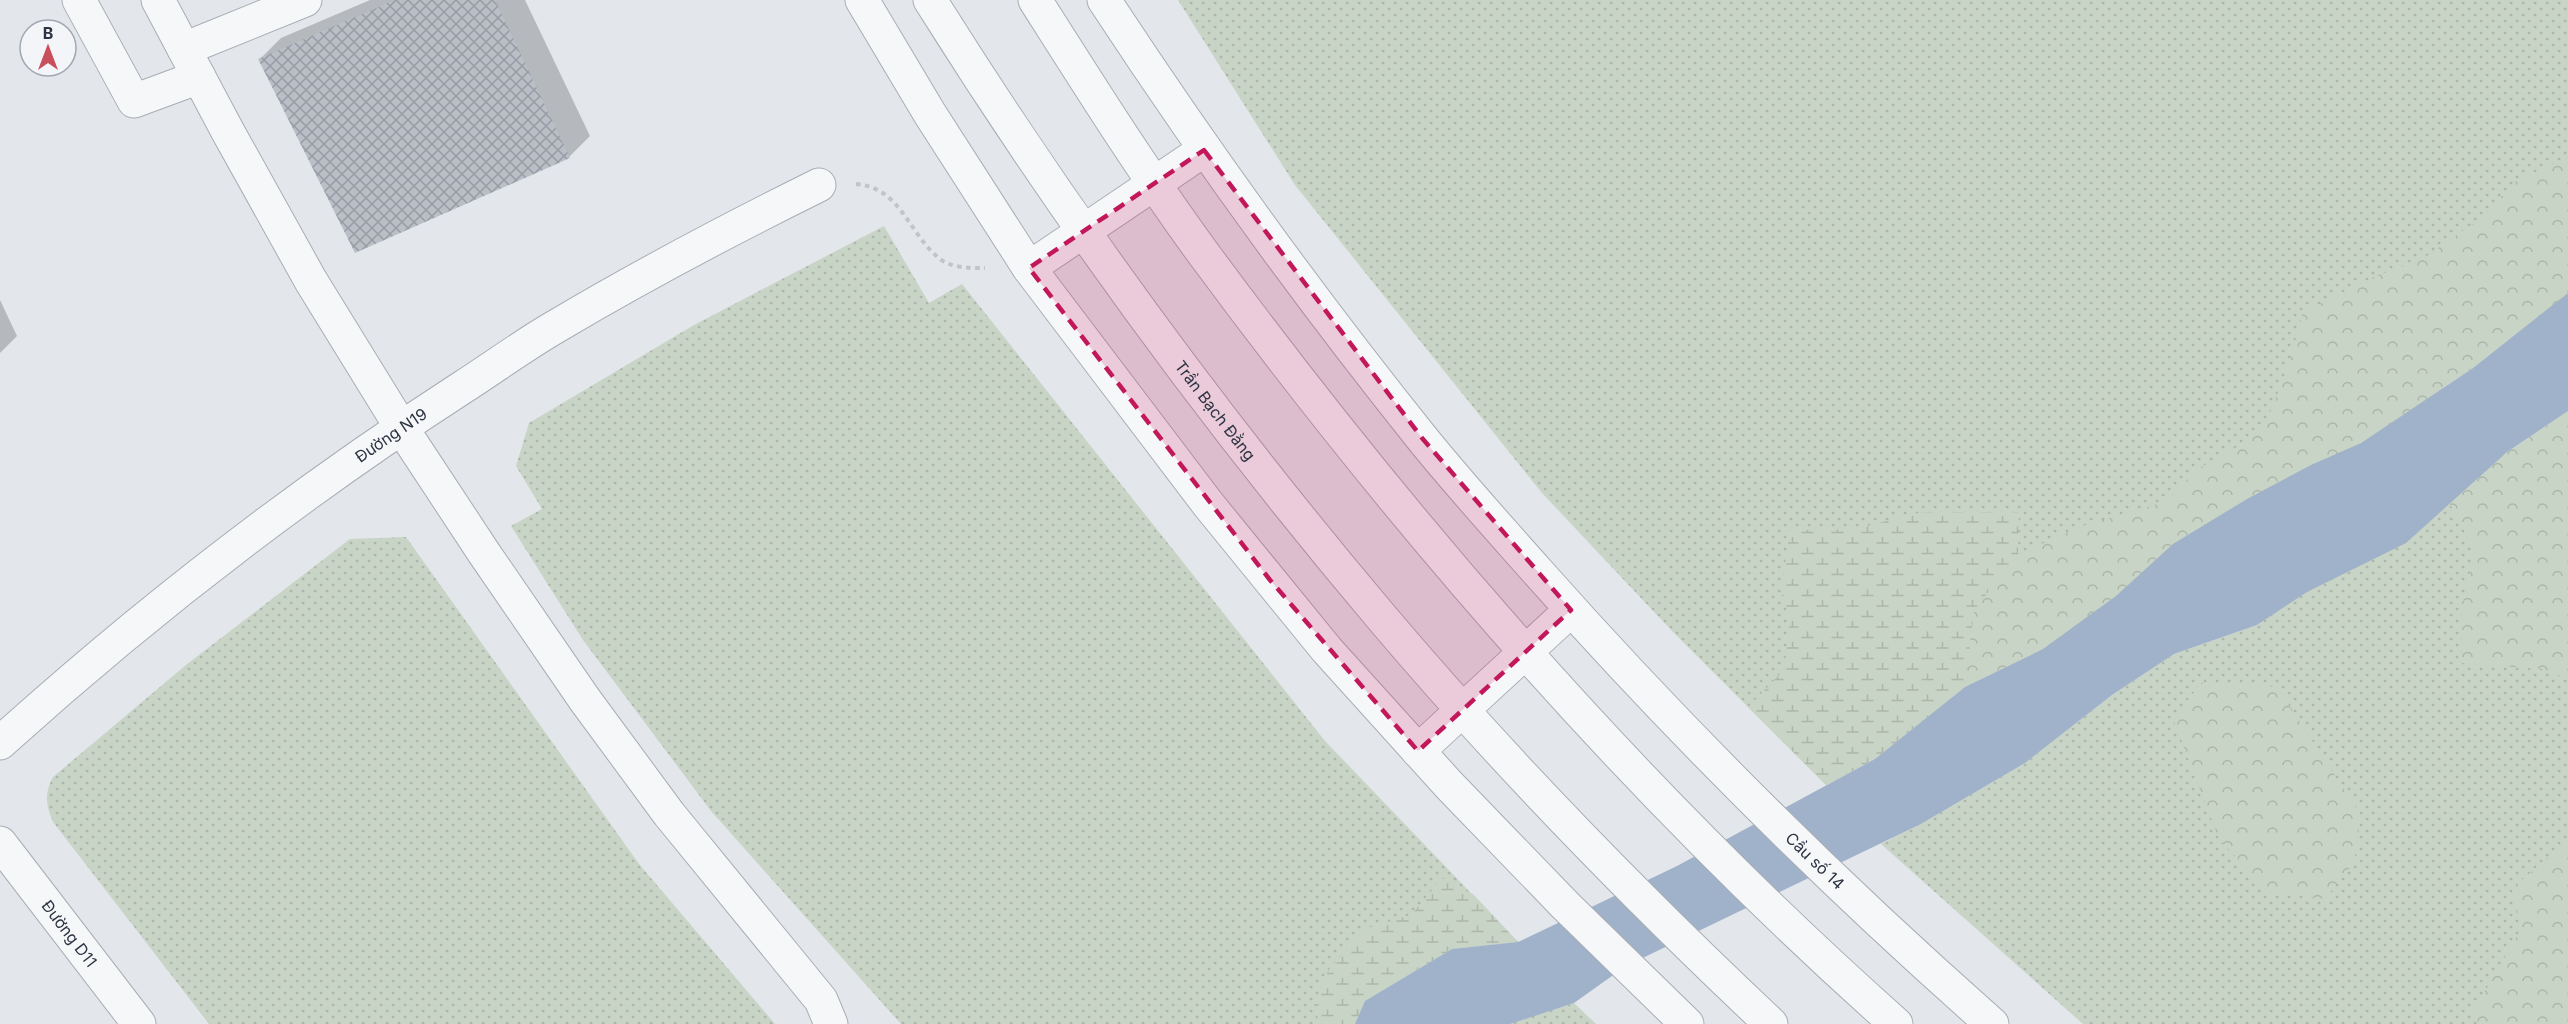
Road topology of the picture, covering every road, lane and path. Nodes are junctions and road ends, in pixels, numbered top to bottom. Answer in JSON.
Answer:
{"nodes":[{"id":1,"x":79,"y":0,"type":"edge"},
{"id":2,"x":158,"y":0,"type":"edge"},
{"id":3,"x":305,"y":0,"type":"edge"},
{"id":4,"x":862,"y":0,"type":"edge"},
{"id":5,"x":930,"y":0,"type":"edge"},
{"id":6,"x":1035,"y":0,"type":"edge"},
{"id":7,"x":1104,"y":0,"type":"edge"},
{"id":8,"x":191,"y":63,"type":"junction"},
{"id":9,"x":1204,"y":150,"type":"junction"},
{"id":10,"x":1154,"y":183,"type":"junction"},
{"id":11,"x":819,"y":185,"type":"joint"},
{"id":12,"x":1084,"y":231,"type":"junction"},
{"id":13,"x":1029,"y":268,"type":"junction"},
{"id":14,"x":401,"y":427,"type":"junction"},
{"id":15,"x":1571,"y":610,"type":"junction"},
{"id":16,"x":1526,"y":652,"type":"junction"},
{"id":17,"x":1463,"y":710,"type":"junction"},
{"id":18,"x":0,"y":743,"type":"edge"},
{"id":19,"x":1418,"y":751,"type":"junction"},
{"id":20,"x":0,"y":843,"type":"edge"},
{"id":21,"x":826,"y":1012,"type":"edge"},
{"id":22,"x":139,"y":1024,"type":"edge"},
{"id":23,"x":1687,"y":1024,"type":"edge"},
{"id":24,"x":1771,"y":1024,"type":"edge"},
{"id":25,"x":1896,"y":1024,"type":"edge"},
{"id":26,"x":1992,"y":1024,"type":"edge"}],
"edges":[{"from":1,"to":8,"type":"street"},
{"from":2,"to":8,"type":"street"},
{"from":3,"to":8,"type":"street"},
{"from":4,"to":13,"type":"street"},
{"from":5,"to":12,"type":"street","name":"Trần Bạch Đằng"},
{"from":6,"to":10,"type":"street"},
{"from":7,"to":9,"type":"street","name":"Cầu số 14"},
{"from":8,"to":14,"type":"street"},
{"from":9,"to":10,"type":"street"},
{"from":9,"to":15,"type":"street","name":"Cầu số 14"},
{"from":10,"to":12,"type":"street"},
{"from":10,"to":16,"type":"street"},
{"from":11,"to":13,"type":"path"},
{"from":11,"to":14,"type":"street","name":"Đường N19"},
{"from":12,"to":13,"type":"street"},
{"from":12,"to":17,"type":"street","name":"Trần Bạch Đằng"},
{"from":13,"to":19,"type":"street"},
{"from":14,"to":18,"type":"street","name":"Đường N19"},
{"from":14,"to":21,"type":"street"},
{"from":15,"to":16,"type":"street"},
{"from":15,"to":26,"type":"street","name":"Cầu số 14"},
{"from":16,"to":17,"type":"street"},
{"from":16,"to":25,"type":"street"},
{"from":17,"to":19,"type":"street"},
{"from":17,"to":24,"type":"street","name":"Trần Bạch Đằng"},
{"from":19,"to":23,"type":"street"},
{"from":20,"to":22,"type":"street","name":"Đường D11"}]}
